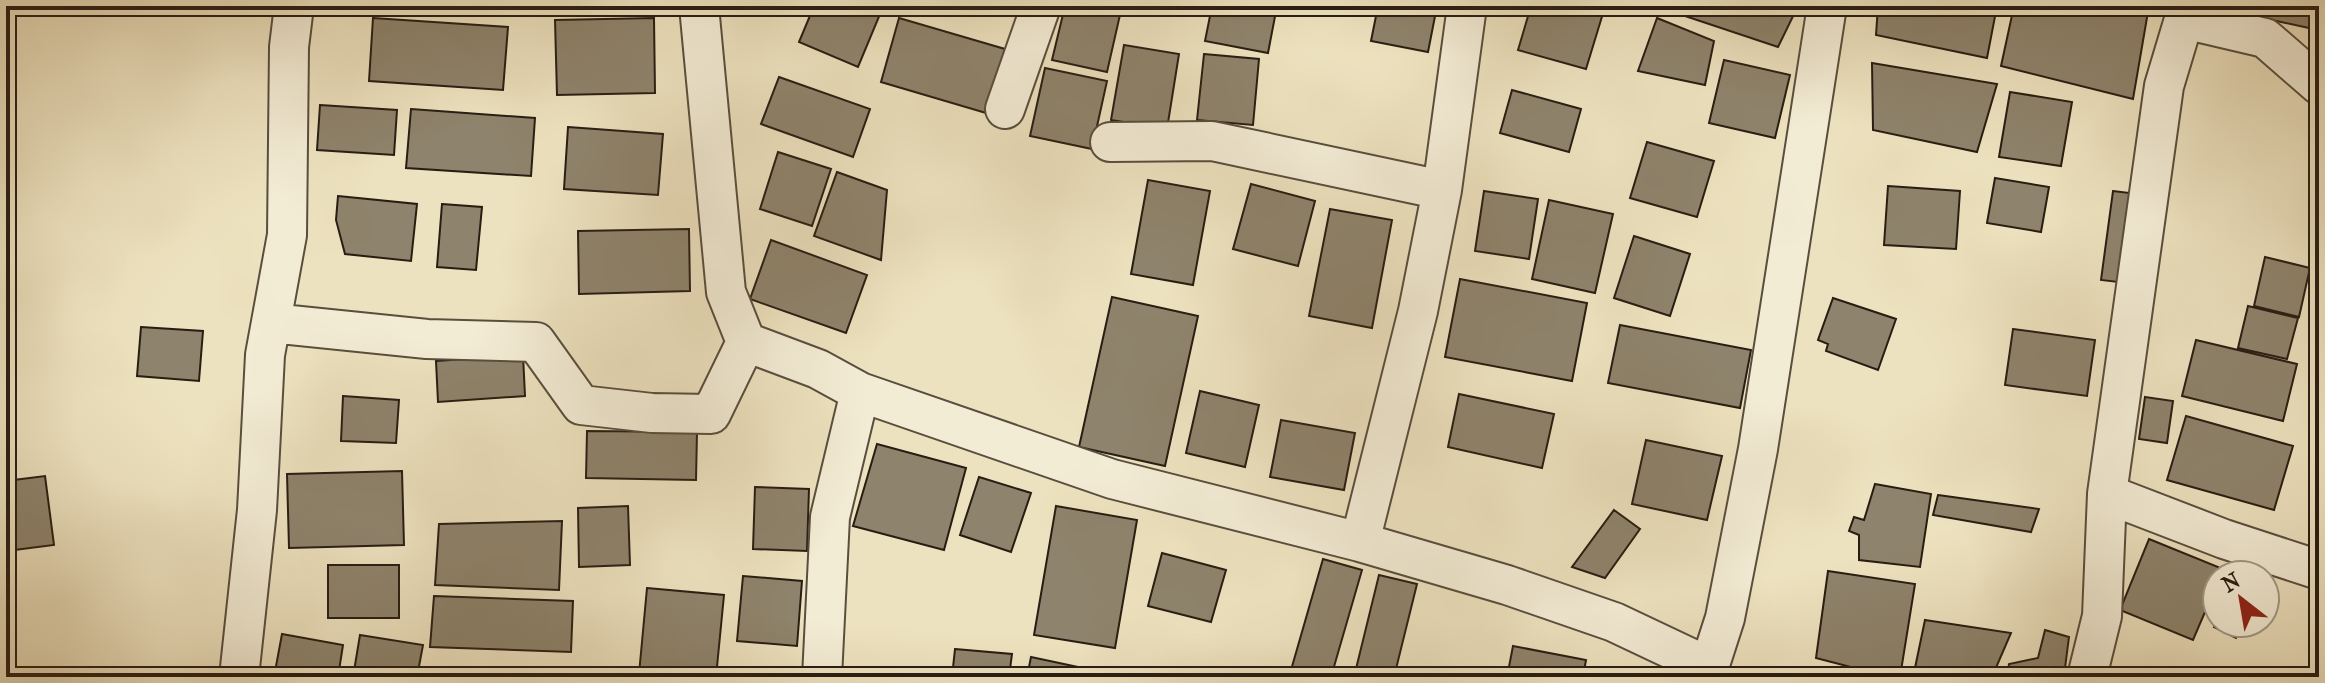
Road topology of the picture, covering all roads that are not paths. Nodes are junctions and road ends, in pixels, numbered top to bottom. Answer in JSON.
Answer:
{"nodes":[{"id":1,"x":294,"y":6,"type":"edge"},
{"id":2,"x":699,"y":6,"type":"edge"},
{"id":3,"x":1041,"y":6,"type":"edge"},
{"id":4,"x":1467,"y":6,"type":"edge"},
{"id":5,"x":1827,"y":6,"type":"edge"},
{"id":6,"x":2186,"y":13,"type":"edge"},
{"id":7,"x":2319,"y":85,"type":"edge"},
{"id":8,"x":1005,"y":109,"type":"dead end"},
{"id":9,"x":1110,"y":142,"type":"dead end"},
{"id":10,"x":1442,"y":190,"type":"junction"},
{"id":11,"x":271,"y":323,"type":"junction"},
{"id":12,"x":746,"y":342,"type":"junction"},
{"id":13,"x":860,"y":392,"type":"junction"},
{"id":14,"x":2107,"y":494,"type":"junction"},
{"id":15,"x":1360,"y":542,"type":"junction"},
{"id":16,"x":2319,"y":570,"type":"edge"},
{"id":17,"x":1707,"y":672,"type":"edge"},
{"id":18,"x":239,"y":677,"type":"edge"},
{"id":19,"x":822,"y":677,"type":"edge"},
{"id":20,"x":2087,"y":677,"type":"edge"}],
"edges":[{"from":1,"to":11,"type":"street"},
{"from":2,"to":12,"type":"street"},
{"from":3,"to":8,"type":"street"},
{"from":4,"to":10,"type":"street"},
{"from":5,"to":17,"type":"street"},
{"from":6,"to":7,"type":"street"},
{"from":6,"to":14,"type":"street"},
{"from":9,"to":10,"type":"street"},
{"from":10,"to":15,"type":"street"},
{"from":11,"to":12,"type":"street"},
{"from":11,"to":18,"type":"street"},
{"from":12,"to":13,"type":"street"},
{"from":13,"to":15,"type":"street"},
{"from":13,"to":19,"type":"street"},
{"from":14,"to":16,"type":"street"},
{"from":14,"to":20,"type":"street"},
{"from":15,"to":17,"type":"street"}]}
